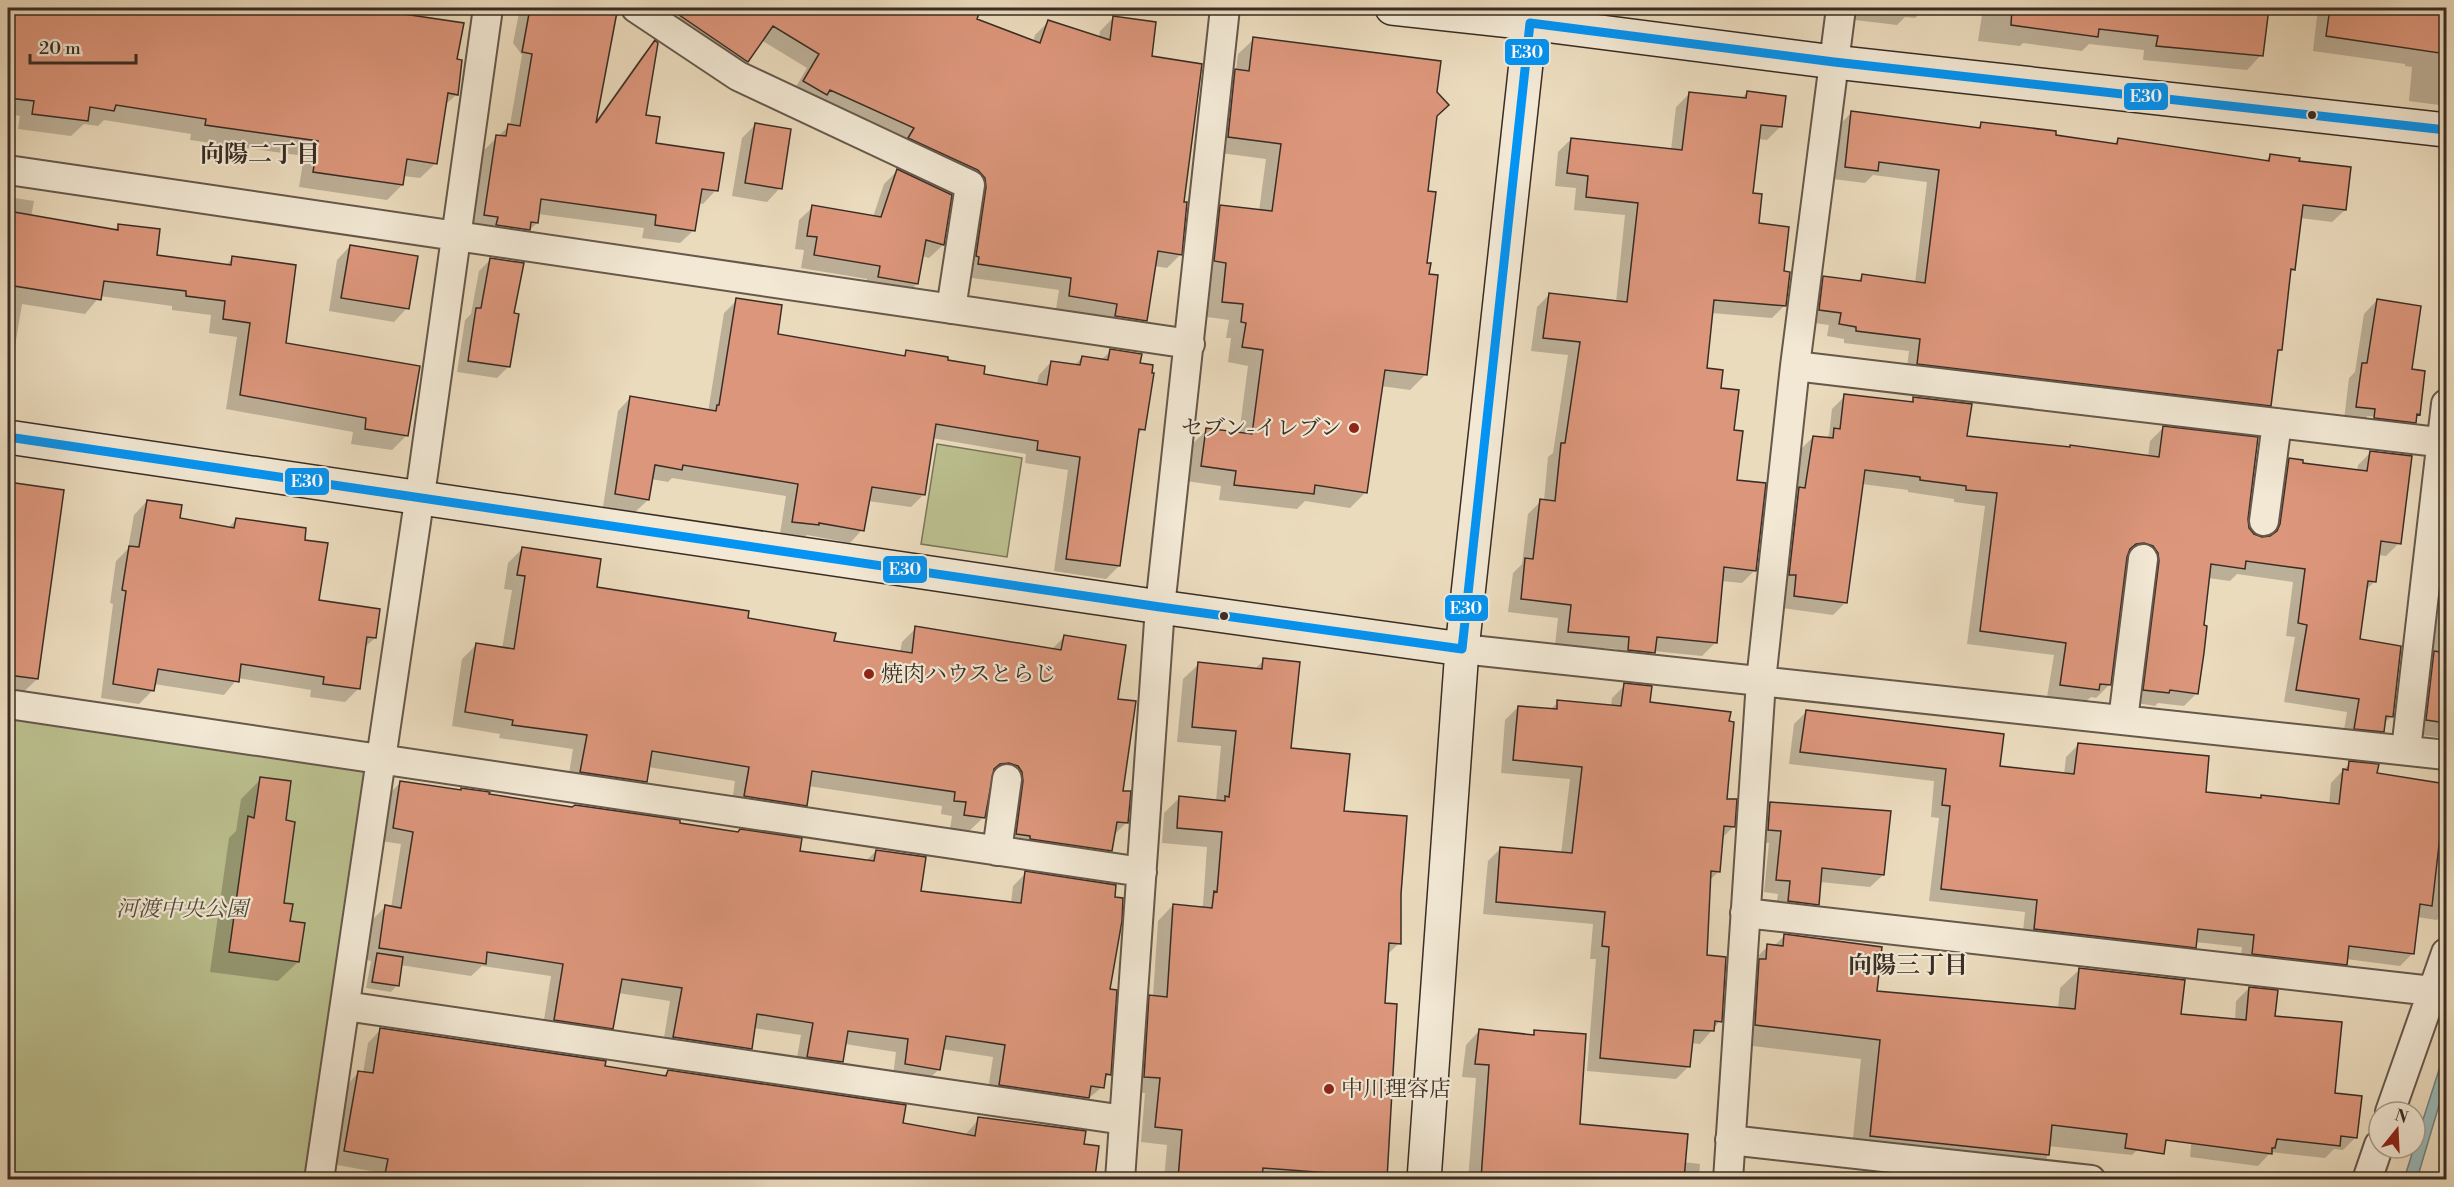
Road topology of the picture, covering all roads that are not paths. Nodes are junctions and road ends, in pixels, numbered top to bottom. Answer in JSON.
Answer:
{"nodes":[{"id":1,"x":488,"y":8,"type":"edge"},
{"id":2,"x":636,"y":8,"type":"edge"},
{"id":3,"x":1225,"y":8,"type":"edge"},
{"id":4,"x":1392,"y":8,"type":"edge"},
{"id":5,"x":1841,"y":8,"type":"edge"},
{"id":6,"x":1531,"y":15,"type":"edge"},
{"id":7,"x":1834,"y":62,"type":"junction"},
{"id":8,"x":2446,"y":130,"type":"edge"},
{"id":9,"x":8,"y":171,"type":"edge"},
{"id":10,"x":456,"y":237,"type":"junction"},
{"id":11,"x":951,"y":309,"type":"junction"},
{"id":12,"x":1190,"y":344,"type":"junction"},
{"id":13,"x":1795,"y":366,"type":"junction"},
{"id":14,"x":2446,"y":404,"type":"edge"},
{"id":15,"x":2277,"y":423,"type":"junction"},
{"id":16,"x":8,"y":437,"type":"edge"},
{"id":17,"x":2444,"y":443,"type":"edge"},
{"id":18,"x":420,"y":497,"type":"junction"},
{"id":19,"x":2264,"y":521,"type":"dead end"},
{"id":20,"x":2143,"y":559,"type":"dead end"},
{"id":21,"x":1160,"y":607,"type":"junction"},
{"id":22,"x":1462,"y":649,"type":"junction"},
{"id":23,"x":1761,"y":681,"type":"junction"},
{"id":24,"x":8,"y":704,"type":"edge"},
{"id":25,"x":2124,"y":720,"type":"junction"},
{"id":26,"x":2406,"y":750,"type":"junction"},
{"id":27,"x":2446,"y":755,"type":"edge"},
{"id":28,"x":379,"y":759,"type":"junction"},
{"id":29,"x":1007,"y":779,"type":"dead end"},
{"id":30,"x":997,"y":851,"type":"junction"},
{"id":31,"x":1142,"y":872,"type":"junction"},
{"id":32,"x":1745,"y":913,"type":"junction"},
{"id":33,"x":2446,"y":953,"type":"edge"},
{"id":34,"x":2432,"y":991,"type":"junction"},
{"id":35,"x":345,"y":1006,"type":"junction"},
{"id":36,"x":2394,"y":1100,"type":"edge"},
{"id":37,"x":1124,"y":1120,"type":"junction"},
{"id":38,"x":1730,"y":1140,"type":"junction"},
{"id":39,"x":2374,"y":1160,"type":"edge"},
{"id":40,"x":319,"y":1179,"type":"edge"},
{"id":41,"x":1120,"y":1179,"type":"edge"},
{"id":42,"x":1424,"y":1179,"type":"edge"},
{"id":43,"x":1728,"y":1179,"type":"edge"},
{"id":44,"x":2091,"y":1179,"type":"edge"},
{"id":45,"x":2367,"y":1179,"type":"edge"}],
"edges":[{"from":1,"to":10,"type":"street"},
{"from":2,"to":11,"type":"street"},
{"from":3,"to":12,"type":"street"},
{"from":4,"to":6,"type":"street"},
{"from":5,"to":7,"type":"street"},
{"from":6,"to":7,"type":"street"},
{"from":6,"to":22,"type":"street"},
{"from":7,"to":8,"type":"street"},
{"from":7,"to":13,"type":"street"},
{"from":9,"to":10,"type":"street"},
{"from":10,"to":11,"type":"street"},
{"from":10,"to":18,"type":"street"},
{"from":11,"to":12,"type":"street"},
{"from":12,"to":21,"type":"street"},
{"from":13,"to":15,"type":"street"},
{"from":13,"to":23,"type":"street"},
{"from":14,"to":17,"type":"street"},
{"from":15,"to":17,"type":"street"},
{"from":15,"to":19,"type":"street"},
{"from":16,"to":18,"type":"street"},
{"from":17,"to":26,"type":"street"},
{"from":18,"to":21,"type":"street"},
{"from":18,"to":28,"type":"street"},
{"from":20,"to":25,"type":"street"},
{"from":21,"to":22,"type":"street"},
{"from":21,"to":31,"type":"street"},
{"from":22,"to":23,"type":"street"},
{"from":22,"to":42,"type":"street"},
{"from":23,"to":25,"type":"street"},
{"from":23,"to":32,"type":"street"},
{"from":24,"to":28,"type":"street"},
{"from":25,"to":26,"type":"street"},
{"from":26,"to":27,"type":"street"},
{"from":28,"to":30,"type":"street"},
{"from":28,"to":35,"type":"street"},
{"from":29,"to":30,"type":"street"},
{"from":30,"to":31,"type":"street"},
{"from":31,"to":37,"type":"street"},
{"from":32,"to":34,"type":"street"},
{"from":32,"to":38,"type":"street"},
{"from":33,"to":34,"type":"street"},
{"from":34,"to":36,"type":"street"},
{"from":35,"to":37,"type":"street"},
{"from":35,"to":40,"type":"street"},
{"from":37,"to":41,"type":"street"},
{"from":38,"to":43,"type":"street"},
{"from":38,"to":44,"type":"street"},
{"from":39,"to":45,"type":"street"}]}
